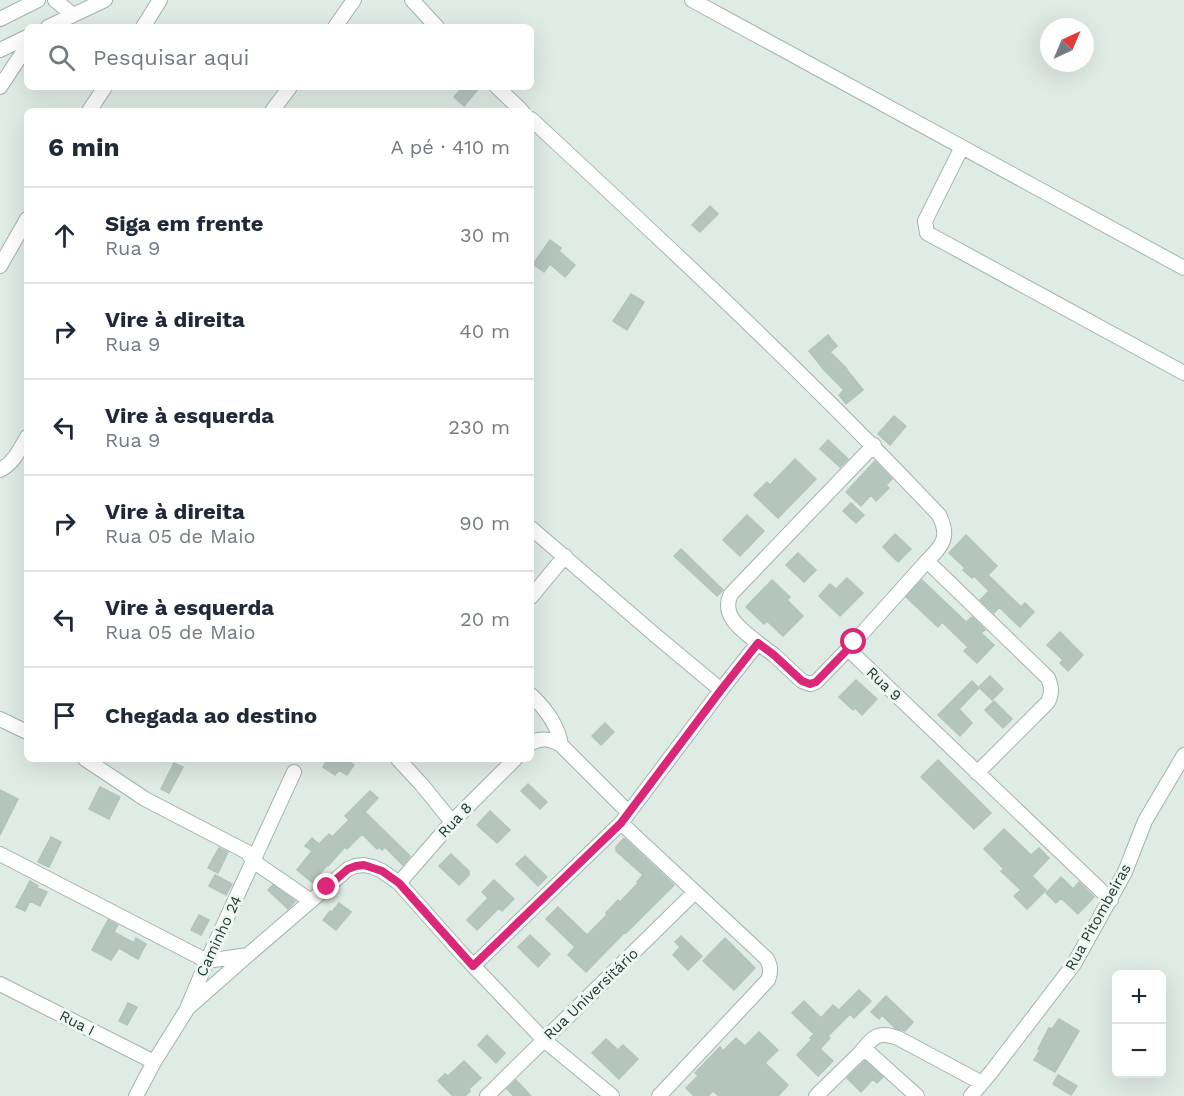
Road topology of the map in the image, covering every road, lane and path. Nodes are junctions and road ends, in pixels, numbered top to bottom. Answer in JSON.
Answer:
{"nodes":[{"id":1,"x":38,"y":0,"type":"edge"},
{"id":2,"x":55,"y":0,"type":"edge"},
{"id":3,"x":105,"y":0,"type":"edge"},
{"id":4,"x":160,"y":0,"type":"edge"},
{"id":5,"x":354,"y":0,"type":"edge"},
{"id":6,"x":412,"y":0,"type":"edge"},
{"id":7,"x":692,"y":0,"type":"edge"},
{"id":8,"x":72,"y":15,"type":"junction"},
{"id":9,"x":0,"y":19,"type":"edge"},
{"id":10,"x":54,"y":24,"type":"edge"},
{"id":11,"x":145,"y":24,"type":"edge"},
{"id":12,"x":337,"y":24,"type":"edge"},
{"id":13,"x":434,"y":24,"type":"edge"},
{"id":14,"x":24,"y":38,"type":"edge"},
{"id":15,"x":0,"y":50,"type":"edge"},
{"id":16,"x":24,"y":51,"type":"edge"},
{"id":17,"x":0,"y":87,"type":"edge"},
{"id":18,"x":103,"y":90,"type":"edge"},
{"id":19,"x":288,"y":90,"type":"edge"},
{"id":20,"x":500,"y":90,"type":"edge"},
{"id":21,"x":91,"y":108,"type":"edge"},
{"id":22,"x":274,"y":108,"type":"edge"},
{"id":23,"x":519,"y":108,"type":"edge"},
{"id":24,"x":534,"y":122,"type":"edge"},
{"id":25,"x":962,"y":147,"type":"junction"},
{"id":26,"x":24,"y":224,"type":"edge"},
{"id":27,"x":0,"y":266,"type":"edge"},
{"id":28,"x":1184,"y":268,"type":"edge"},
{"id":29,"x":1184,"y":373,"type":"edge"},
{"id":30,"x":24,"y":442,"type":"edge"},
{"id":31,"x":874,"y":446,"type":"junction"},
{"id":32,"x":0,"y":470,"type":"edge"},
{"id":33,"x":534,"y":530,"type":"edge"},
{"id":34,"x":565,"y":556,"type":"junction"},
{"id":35,"x":927,"y":561,"type":"junction"},
{"id":36,"x":534,"y":593,"type":"edge"},
{"id":37,"x":758,"y":643,"type":"junction"},
{"id":38,"x":848,"y":649,"type":"junction"},
{"id":39,"x":721,"y":690,"type":"junction"},
{"id":40,"x":534,"y":698,"type":"edge"},
{"id":41,"x":0,"y":719,"type":"edge"},
{"id":42,"x":552,"y":720,"type":"junction"},
{"id":43,"x":24,"y":731,"type":"edge"},
{"id":44,"x":534,"y":740,"type":"edge"},
{"id":45,"x":534,"y":742,"type":"edge"},
{"id":46,"x":561,"y":745,"type":"junction"},
{"id":47,"x":1184,"y":755,"type":"edge"},
{"id":48,"x":90,"y":762,"type":"edge"},
{"id":49,"x":401,"y":762,"type":"edge"},
{"id":50,"x":512,"y":762,"type":"edge"},
{"id":51,"x":294,"y":772,"type":"dead end"},
{"id":52,"x":977,"y":773,"type":"junction"},
{"id":53,"x":624,"y":818,"type":"junction"},
{"id":54,"x":452,"y":822,"type":"junction"},
{"id":55,"x":0,"y":854,"type":"edge"},
{"id":56,"x":254,"y":861,"type":"junction"},
{"id":57,"x":399,"y":883,"type":"junction"},
{"id":58,"x":695,"y":892,"type":"junction"},
{"id":59,"x":1111,"y":900,"type":"junction"},
{"id":60,"x":311,"y":901,"type":"junction"},
{"id":61,"x":248,"y":955,"type":"junction"},
{"id":62,"x":207,"y":961,"type":"junction"},
{"id":63,"x":473,"y":966,"type":"junction"},
{"id":64,"x":0,"y":984,"type":"edge"},
{"id":65,"x":186,"y":1011,"type":"junction"},
{"id":66,"x":544,"y":1040,"type":"junction"},
{"id":67,"x":859,"y":1054,"type":"junction"},
{"id":68,"x":154,"y":1062,"type":"junction"},
{"id":69,"x":982,"y":1083,"type":"junction"},
{"id":70,"x":135,"y":1096,"type":"edge"},
{"id":71,"x":487,"y":1096,"type":"edge"},
{"id":72,"x":612,"y":1096,"type":"edge"},
{"id":73,"x":659,"y":1096,"type":"edge"},
{"id":74,"x":816,"y":1096,"type":"edge"},
{"id":75,"x":917,"y":1096,"type":"edge"},
{"id":76,"x":971,"y":1096,"type":"edge"}],
"edges":[{"from":1,"to":9,"type":"street"},
{"from":2,"to":8,"type":"street"},
{"from":3,"to":8,"type":"street"},
{"from":4,"to":11,"type":"street"},
{"from":5,"to":12,"type":"street"},
{"from":6,"to":13,"type":"street"},
{"from":7,"to":25,"type":"street"},
{"from":8,"to":10,"type":"street"},
{"from":14,"to":15,"type":"street"},
{"from":16,"to":17,"type":"street"},
{"from":18,"to":21,"type":"street"},
{"from":19,"to":22,"type":"street"},
{"from":20,"to":23,"type":"street"},
{"from":24,"to":31,"type":"street"},
{"from":25,"to":28,"type":"street"},
{"from":25,"to":29,"type":"street"},
{"from":26,"to":27,"type":"street"},
{"from":30,"to":32,"type":"street"},
{"from":31,"to":35,"type":"street"},
{"from":31,"to":37,"type":"street"},
{"from":33,"to":34,"type":"street"},
{"from":34,"to":36,"type":"street"},
{"from":34,"to":39,"type":"street"},
{"from":35,"to":38,"type":"street"},
{"from":35,"to":52,"type":"street"},
{"from":37,"to":38,"type":"street"},
{"from":37,"to":39,"type":"street"},
{"from":38,"to":52,"type":"street","name":"Rua 9"},
{"from":39,"to":53,"type":"street"},
{"from":40,"to":42,"type":"street"},
{"from":41,"to":43,"type":"street"},
{"from":42,"to":44,"type":"street"},
{"from":42,"to":46,"type":"street"},
{"from":45,"to":46,"type":"street"},
{"from":46,"to":53,"type":"street"},
{"from":47,"to":59,"type":"street","name":"Rua Pitombeiras"},
{"from":48,"to":56,"type":"street"},
{"from":49,"to":54,"type":"street"},
{"from":50,"to":54,"type":"street","name":"Rua 8"},
{"from":51,"to":56,"type":"street","name":"Caminho 24"},
{"from":52,"to":59,"type":"street","name":"Rua 9"},
{"from":53,"to":58,"type":"street"},
{"from":53,"to":63,"type":"street"},
{"from":54,"to":57,"type":"street","name":"Rua 8"},
{"from":55,"to":62,"type":"street"},
{"from":56,"to":60,"type":"street"},
{"from":56,"to":62,"type":"street","name":"Caminho 24"},
{"from":57,"to":60,"type":"street"},
{"from":57,"to":63,"type":"street"},
{"from":58,"to":66,"type":"street","name":"Rua Universitário"},
{"from":58,"to":73,"type":"street"},
{"from":59,"to":69,"type":"street","name":"Rua Pitombeiras"},
{"from":60,"to":61,"type":"street"},
{"from":61,"to":62,"type":"street"},
{"from":61,"to":65,"type":"street"},
{"from":62,"to":65,"type":"street","name":"Caminho 24"},
{"from":63,"to":66,"type":"street"},
{"from":64,"to":68,"type":"street","name":"Rua I"},
{"from":65,"to":68,"type":"street","name":"Caminho 24"},
{"from":66,"to":71,"type":"street","name":"Rua Universitário"},
{"from":66,"to":72,"type":"street"},
{"from":67,"to":69,"type":"street"},
{"from":67,"to":74,"type":"street"},
{"from":67,"to":75,"type":"street"},
{"from":68,"to":70,"type":"street","name":"Caminho 24"},
{"from":69,"to":76,"type":"street","name":"Rua Pitombeiras"}]}
